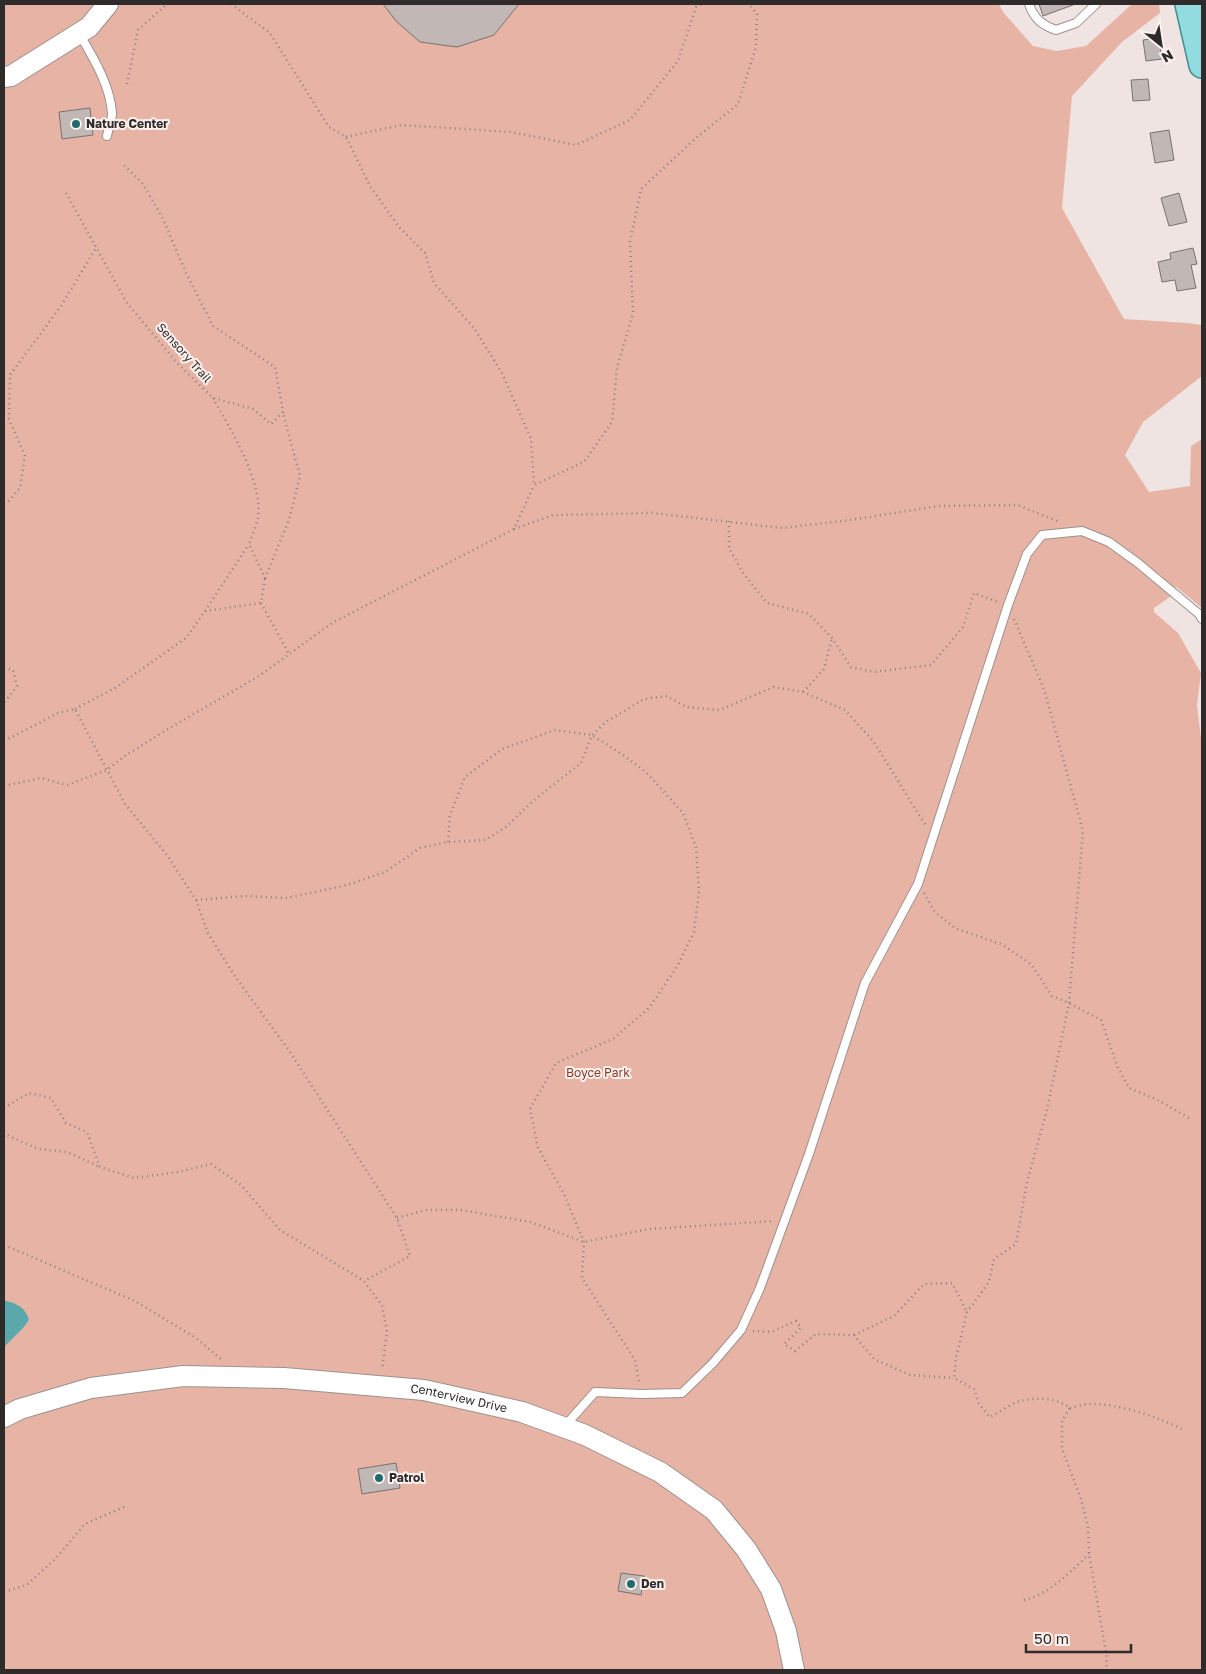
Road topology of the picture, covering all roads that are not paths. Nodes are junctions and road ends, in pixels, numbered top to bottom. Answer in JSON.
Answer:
{"nodes":[{"id":1,"x":108,"y":4,"type":"edge"},
{"id":2,"x":1029,"y":4,"type":"edge"},
{"id":3,"x":1096,"y":4,"type":"edge"},
{"id":4,"x":1188,"y":4,"type":"edge"},
{"id":5,"x":79,"y":33,"type":"junction"},
{"id":6,"x":1202,"y":65,"type":"edge"},
{"id":7,"x":4,"y":76,"type":"edge"},
{"id":8,"x":107,"y":136,"type":"dead end"},
{"id":9,"x":1202,"y":619,"type":"edge"},
{"id":10,"x":4,"y":1417,"type":"edge"},
{"id":11,"x":564,"y":1427,"type":"junction"},
{"id":12,"x":794,"y":1670,"type":"edge"}],
"edges":[{"from":1,"to":5,"type":"street"},
{"from":2,"to":3,"type":"lane"},
{"from":4,"to":6,"type":"main road"},
{"from":5,"to":7,"type":"street"},
{"from":5,"to":8,"type":"lane"},
{"from":9,"to":11,"type":"lane"},
{"from":10,"to":11,"type":"street","name":"Centerview Drive"},
{"from":11,"to":12,"type":"street","name":"Centerview Drive"}]}
